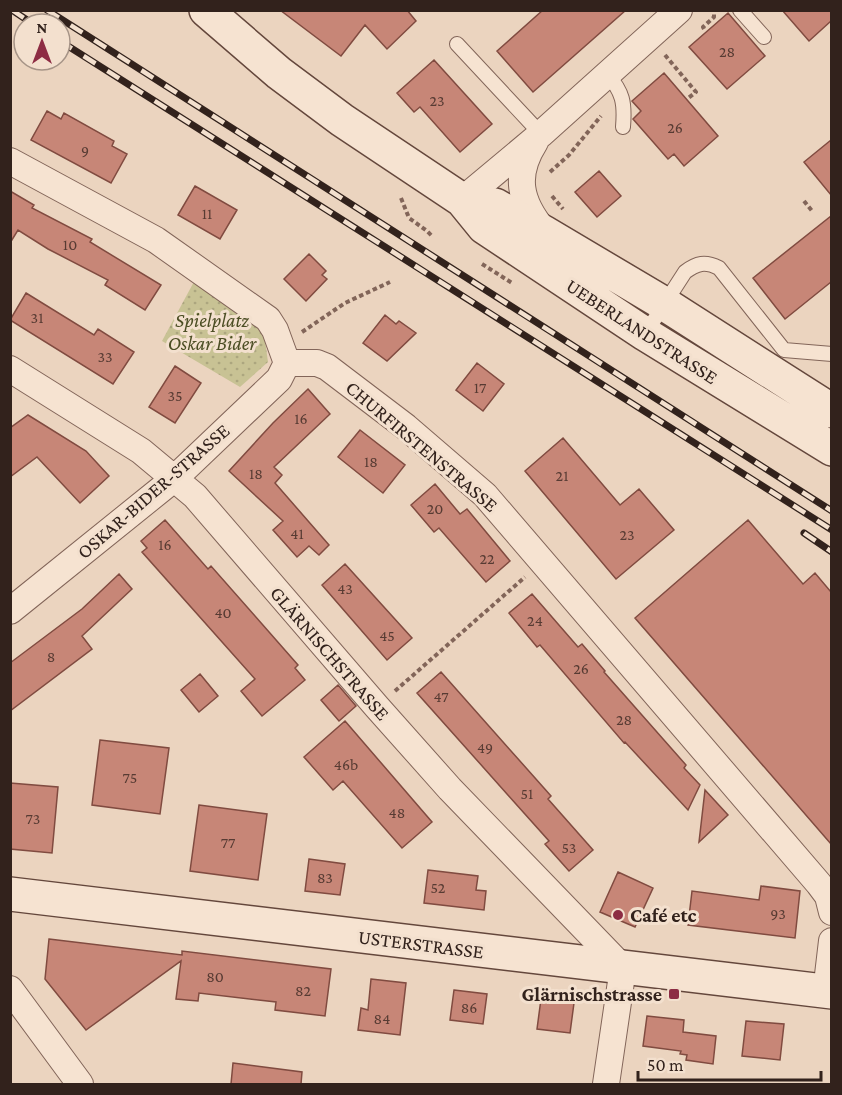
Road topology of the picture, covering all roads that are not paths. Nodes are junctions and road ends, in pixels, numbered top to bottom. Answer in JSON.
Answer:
{"nodes":[{"id":1,"x":206,"y":10,"type":"edge"},
{"id":2,"x":679,"y":10,"type":"edge"},
{"id":3,"x":740,"y":10,"type":"edge"},
{"id":4,"x":764,"y":37,"type":"dead end"},
{"id":5,"x":458,"y":44,"type":"dead end"},
{"id":6,"x":608,"y":74,"type":"junction"},
{"id":7,"x":623,"y":127,"type":"dead end"},
{"id":8,"x":540,"y":134,"type":"junction"},
{"id":9,"x":10,"y":161,"type":"edge"},
{"id":10,"x":462,"y":200,"type":"junction"},
{"id":11,"x":558,"y":223,"type":"junction"},
{"id":12,"x":663,"y":303,"type":"junction"},
{"id":13,"x":645,"y":334,"type":"junction"},
{"id":14,"x":831,"y":354,"type":"edge"},
{"id":15,"x":287,"y":363,"type":"junction"},
{"id":16,"x":10,"y":369,"type":"edge"},
{"id":17,"x":831,"y":411,"type":"edge"},
{"id":18,"x":831,"y":449,"type":"edge"},
{"id":19,"x":175,"y":478,"type":"junction"},
{"id":20,"x":10,"y":611,"type":"edge"},
{"id":21,"x":10,"y":894,"type":"edge"},
{"id":22,"x":831,"y":912,"type":"edge"},
{"id":23,"x":831,"y":941,"type":"edge"},
{"id":24,"x":623,"y":968,"type":"junction"},
{"id":25,"x":10,"y":989,"type":"edge"},
{"id":26,"x":829,"y":992,"type":"edge"},
{"id":27,"x":80,"y":1084,"type":"edge"},
{"id":28,"x":606,"y":1084,"type":"edge"}],
"edges":[{"from":1,"to":10,"type":"main road","name":"UEBERLANDSTRASSE"},
{"from":2,"to":6,"type":"street"},
{"from":3,"to":4,"type":"lane"},
{"from":5,"to":8,"type":"lane"},
{"from":6,"to":7,"type":"lane"},
{"from":6,"to":8,"type":"street"},
{"from":8,"to":10,"type":"street"},
{"from":8,"to":11,"type":"street"},
{"from":9,"to":15,"type":"street"},
{"from":10,"to":11,"type":"main road","name":"UEBERLANDSTRASSE"},
{"from":10,"to":13,"type":"main road","name":"UEBERLANDSTRASSE"},
{"from":11,"to":12,"type":"main road","name":"UEBERLANDSTRASSE"},
{"from":12,"to":13,"type":"lane"},
{"from":12,"to":14,"type":"lane"},
{"from":12,"to":17,"type":"main road","name":"UEBERLANDSTRASSE"},
{"from":13,"to":18,"type":"main road","name":"UEBERLANDSTRASSE"},
{"from":15,"to":19,"type":"street","name":"OSKAR-BIDER-STRASSE"},
{"from":15,"to":22,"type":"street","name":"CHURFIRSTENSTRASSE"},
{"from":16,"to":19,"type":"street","name":"GLÄRNISCHSTRASSE"},
{"from":19,"to":20,"type":"street","name":"OSKAR-BIDER-STRASSE"},
{"from":19,"to":24,"type":"street","name":"GLÄRNISCHSTRASSE"},
{"from":21,"to":24,"type":"main road","name":"USTERSTRASSE"},
{"from":23,"to":26,"type":"street"},
{"from":24,"to":26,"type":"main road","name":"USTERSTRASSE"},
{"from":24,"to":28,"type":"street"},
{"from":25,"to":27,"type":"street"}]}
